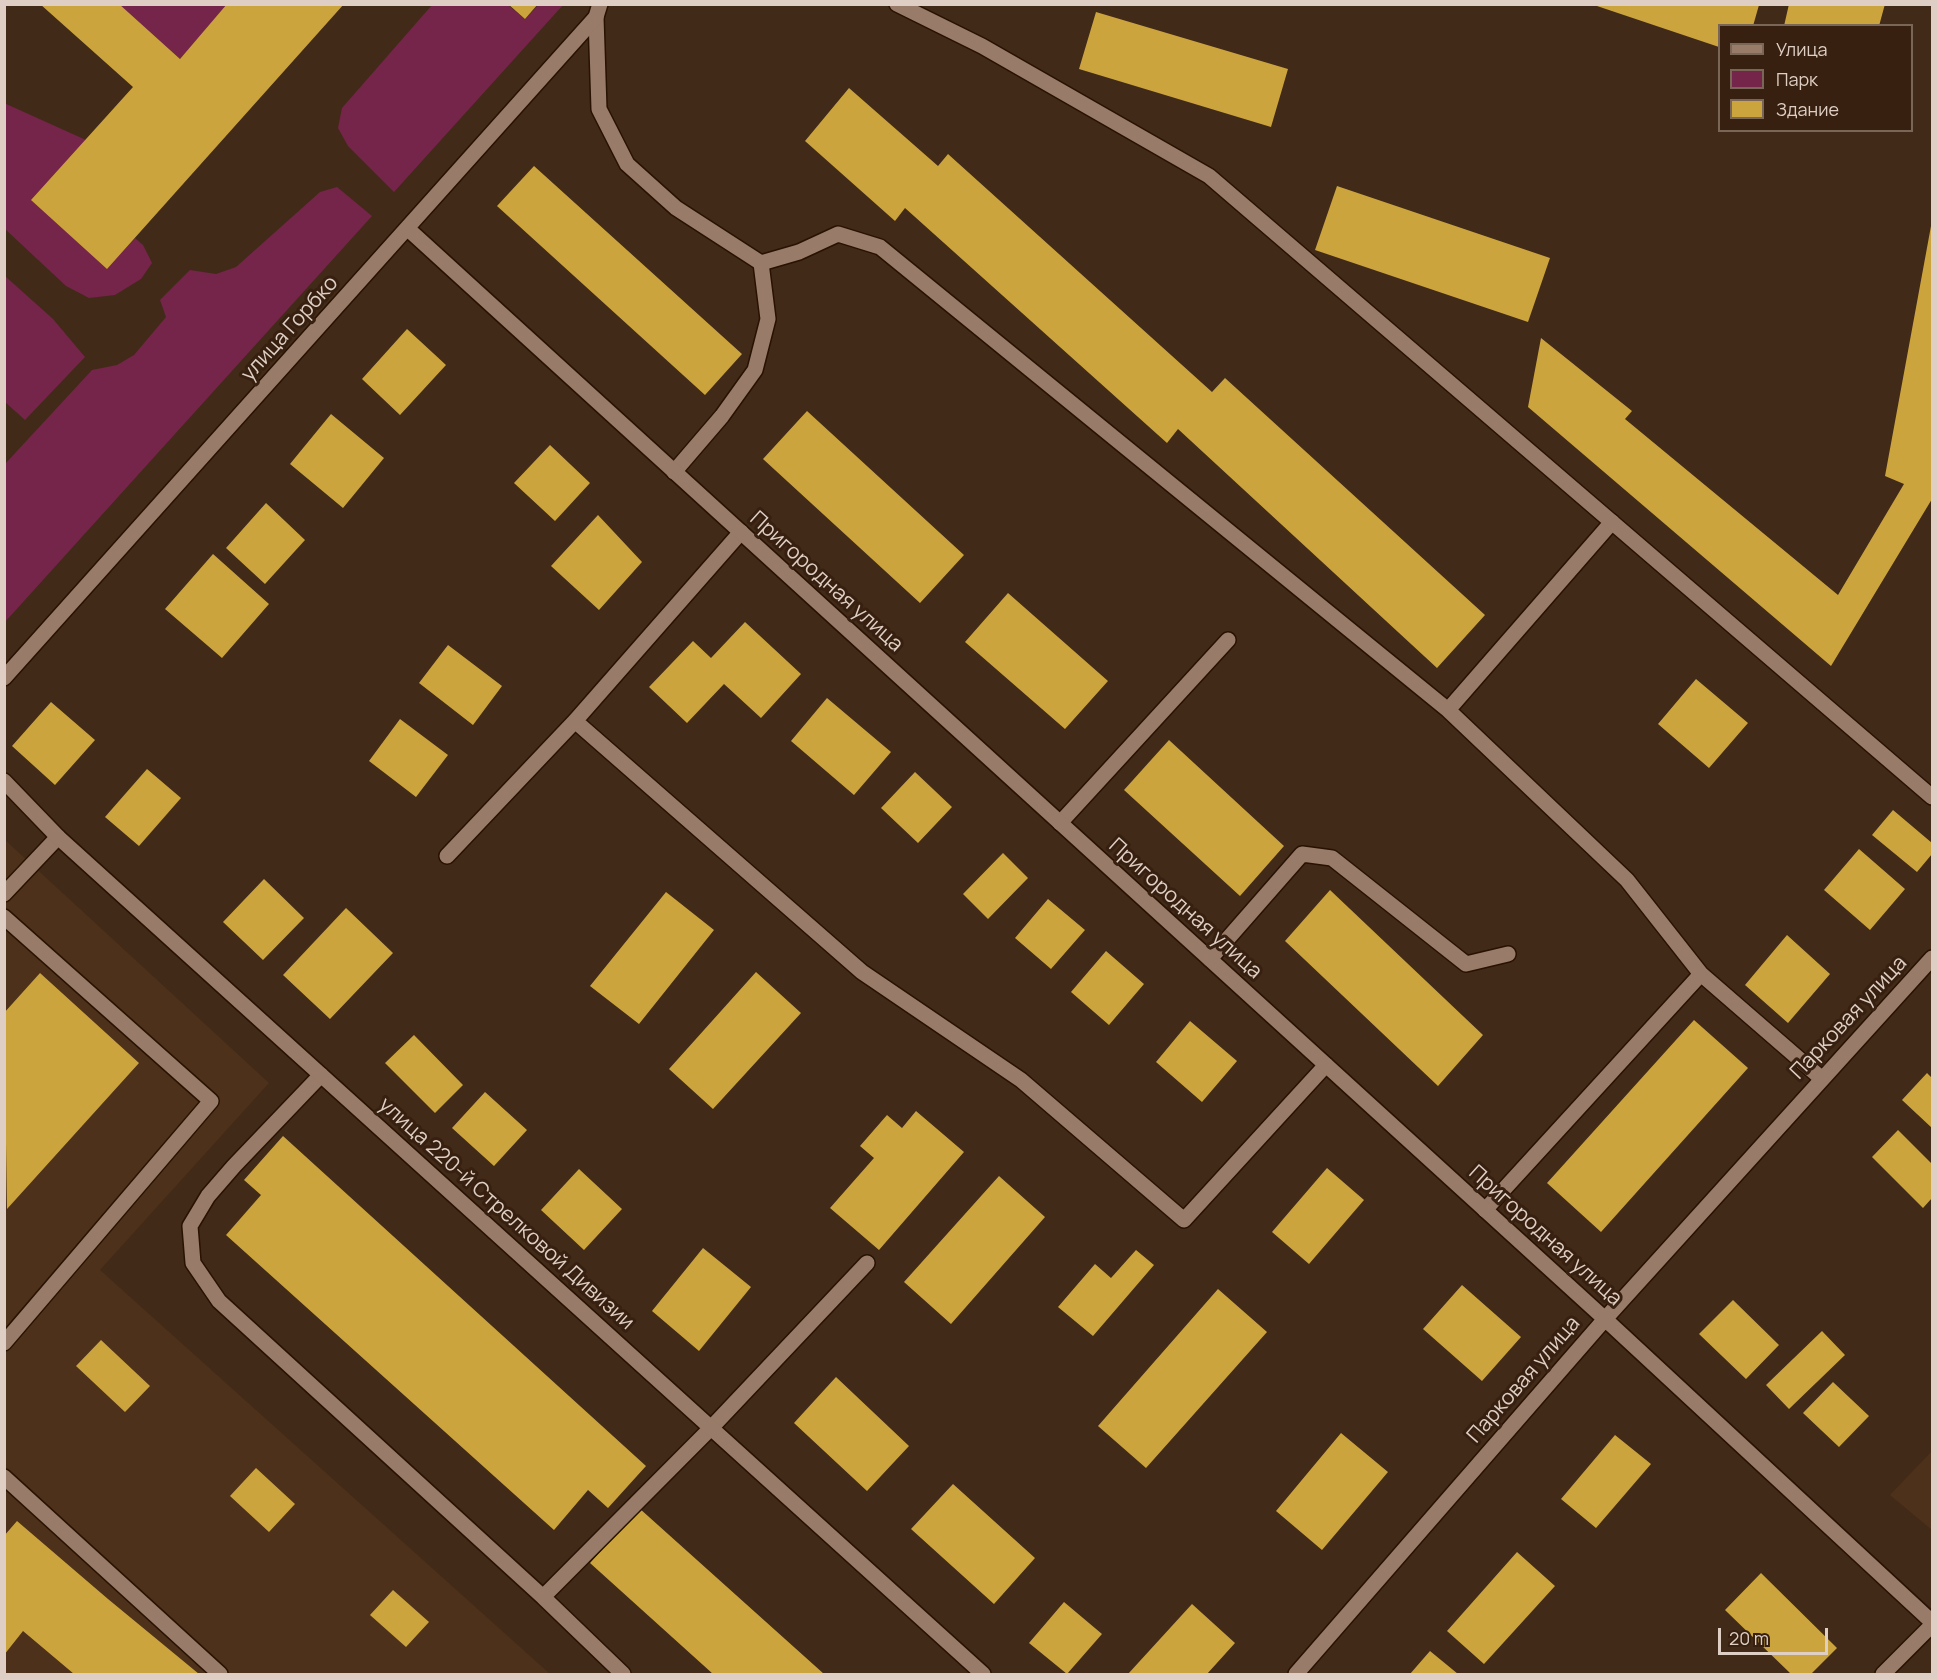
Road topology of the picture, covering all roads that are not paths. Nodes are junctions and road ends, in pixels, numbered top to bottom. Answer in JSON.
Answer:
{"nodes":[{"id":1,"x":897,"y":4,"type":"edge"},
{"id":2,"x":598,"y":11,"type":"edge"},
{"id":3,"x":408,"y":229,"type":"junction"},
{"id":4,"x":761,"y":262,"type":"junction"},
{"id":5,"x":674,"y":472,"type":"junction"},
{"id":6,"x":1612,"y":522,"type":"junction"},
{"id":7,"x":741,"y":532,"type":"junction"},
{"id":8,"x":1228,"y":640,"type":"dead end"},
{"id":9,"x":4,"y":678,"type":"edge"},
{"id":10,"x":1448,"y":710,"type":"junction"},
{"id":11,"x":575,"y":721,"type":"junction"},
{"id":12,"x":4,"y":782,"type":"edge"},
{"id":13,"x":1932,"y":797,"type":"edge"},
{"id":14,"x":1060,"y":824,"type":"junction"},
{"id":15,"x":58,"y":837,"type":"junction"},
{"id":16,"x":447,"y":856,"type":"dead end"},
{"id":17,"x":4,"y":894,"type":"edge"},
{"id":18,"x":4,"y":917,"type":"edge"},
{"id":19,"x":1508,"y":954,"type":"dead end"},
{"id":20,"x":1932,"y":958,"type":"edge"},
{"id":21,"x":1210,"y":960,"type":"junction"},
{"id":22,"x":1701,"y":974,"type":"junction"},
{"id":23,"x":1326,"y":1065,"type":"junction"},
{"id":24,"x":321,"y":1075,"type":"junction"},
{"id":25,"x":1821,"y":1078,"type":"junction"},
{"id":26,"x":1485,"y":1210,"type":"junction"},
{"id":27,"x":867,"y":1263,"type":"dead end"},
{"id":28,"x":1605,"y":1319,"type":"junction"},
{"id":29,"x":4,"y":1343,"type":"edge"},
{"id":30,"x":711,"y":1428,"type":"junction"},
{"id":31,"x":4,"y":1477,"type":"edge"},
{"id":32,"x":543,"y":1597,"type":"junction"},
{"id":33,"x":1932,"y":1624,"type":"edge"},
{"id":34,"x":220,"y":1674,"type":"edge"},
{"id":35,"x":623,"y":1674,"type":"edge"},
{"id":36,"x":983,"y":1674,"type":"edge"},
{"id":37,"x":1296,"y":1674,"type":"edge"},
{"id":38,"x":1883,"y":1674,"type":"edge"}],
"edges":[{"from":1,"to":6,"type":"street"},
{"from":2,"to":3,"type":"street","name":"улица Горбко"},
{"from":2,"to":4,"type":"street"},
{"from":3,"to":5,"type":"street","name":"Пригородная улица"},
{"from":3,"to":9,"type":"street","name":"улица Горбко"},
{"from":4,"to":5,"type":"street"},
{"from":4,"to":10,"type":"street"},
{"from":5,"to":7,"type":"street","name":"Пригородная улица"},
{"from":6,"to":10,"type":"street"},
{"from":6,"to":13,"type":"street"},
{"from":7,"to":11,"type":"street"},
{"from":7,"to":14,"type":"street","name":"Пригородная улица"},
{"from":8,"to":14,"type":"street"},
{"from":10,"to":22,"type":"street"},
{"from":11,"to":16,"type":"street"},
{"from":11,"to":23,"type":"street"},
{"from":12,"to":15,"type":"street","name":"улица 220-й Стрелковой Дивизии"},
{"from":14,"to":21,"type":"street","name":"Пригородная улица"},
{"from":15,"to":17,"type":"street"},
{"from":15,"to":24,"type":"street","name":"улица 220-й Стрелковой Дивизии"},
{"from":18,"to":29,"type":"street"},
{"from":19,"to":21,"type":"street"},
{"from":20,"to":25,"type":"street","name":"Парковая улица"},
{"from":21,"to":23,"type":"street","name":"Пригородная улица"},
{"from":22,"to":25,"type":"street"},
{"from":22,"to":26,"type":"street"},
{"from":23,"to":26,"type":"street","name":"Пригородная улица"},
{"from":24,"to":30,"type":"street","name":"улица 220-й Стрелковой Дивизии"},
{"from":24,"to":32,"type":"street"},
{"from":25,"to":28,"type":"street","name":"Парковая улица"},
{"from":26,"to":28,"type":"street","name":"Пригородная улица"},
{"from":27,"to":30,"type":"street"},
{"from":28,"to":33,"type":"street","name":"Пригородная улица"},
{"from":28,"to":37,"type":"street","name":"Парковая улица"},
{"from":30,"to":32,"type":"street"},
{"from":30,"to":36,"type":"street","name":"улица 220-й Стрелковой Дивизии"},
{"from":31,"to":34,"type":"street"},
{"from":32,"to":35,"type":"street"},
{"from":33,"to":38,"type":"street"}]}
